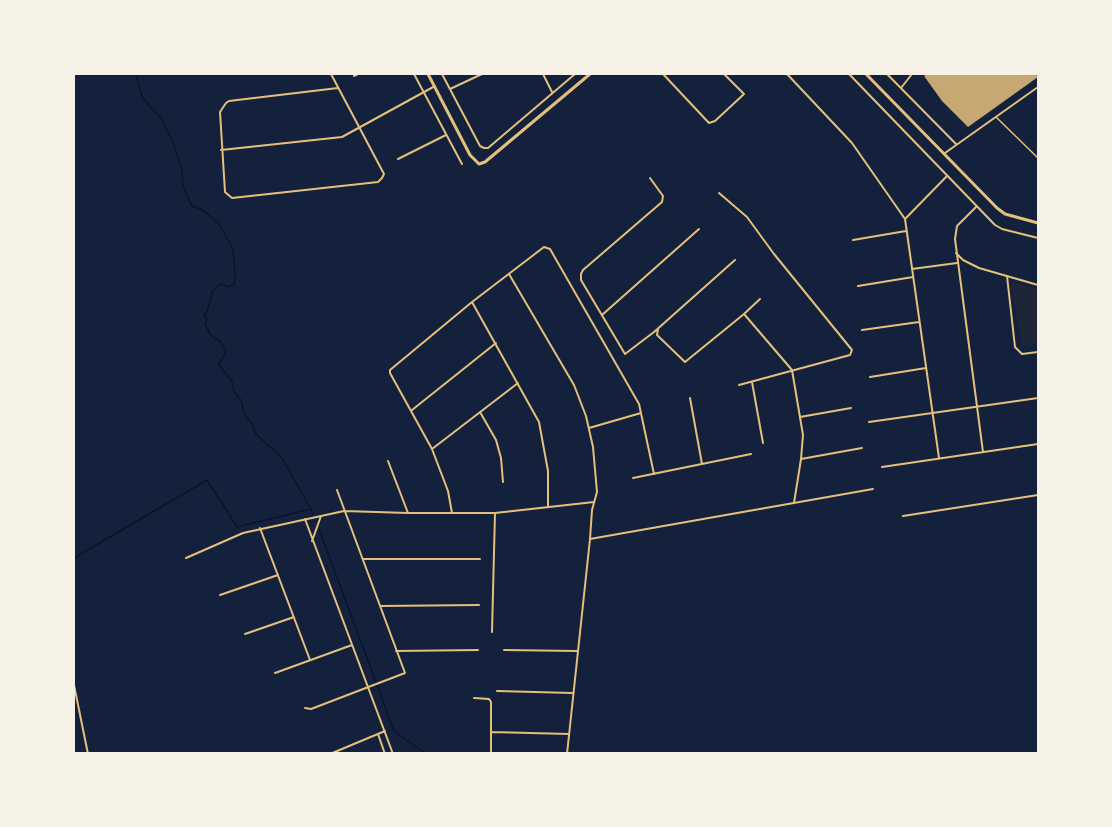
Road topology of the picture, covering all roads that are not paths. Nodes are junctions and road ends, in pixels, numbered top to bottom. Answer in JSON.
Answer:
{"nodes":[{"id":1,"x":331,"y":74,"type":"edge"},
{"id":2,"x":358,"y":74,"type":"edge"},
{"id":3,"x":414,"y":74,"type":"edge"},
{"id":4,"x":428,"y":74,"type":"edge"},
{"id":5,"x":442,"y":74,"type":"edge"},
{"id":6,"x":482,"y":74,"type":"edge"},
{"id":7,"x":543,"y":74,"type":"edge"},
{"id":8,"x":590,"y":74,"type":"edge"},
{"id":9,"x":663,"y":74,"type":"edge"},
{"id":10,"x":724,"y":74,"type":"edge"},
{"id":11,"x":787,"y":74,"type":"edge"},
{"id":12,"x":849,"y":74,"type":"edge"},
{"id":13,"x":866,"y":74,"type":"edge"},
{"id":14,"x":889,"y":74,"type":"edge"},
{"id":15,"x":912,"y":74,"type":"edge"},
{"id":16,"x":573,"y":75,"type":"edge"},
{"id":17,"x":354,"y":76,"type":"dead end"},
{"id":18,"x":435,"y":86,"type":"junction"},
{"id":19,"x":1038,"y":87,"type":"edge"},
{"id":20,"x":338,"y":88,"type":"junction"},
{"id":21,"x":901,"y":89,"type":"junction"},
{"id":22,"x":450,"y":90,"type":"junction"},
{"id":23,"x":424,"y":92,"type":"junction"},
{"id":24,"x":552,"y":92,"type":"junction"},
{"id":25,"x":996,"y":117,"type":"junction"},
{"id":26,"x":360,"y":128,"type":"junction"},
{"id":27,"x":446,"y":135,"type":"junction"},
{"id":28,"x":956,"y":144,"type":"junction"},
{"id":29,"x":221,"y":150,"type":"junction"},
{"id":30,"x":945,"y":153,"type":"junction"},
{"id":31,"x":1038,"y":158,"type":"edge"},
{"id":32,"x":398,"y":159,"type":"dead end"},
{"id":33,"x":462,"y":164,"type":"dead end"},
{"id":34,"x":947,"y":176,"type":"junction"},
{"id":35,"x":650,"y":178,"type":"dead end"},
{"id":36,"x":719,"y":192,"type":"dead end"},
{"id":37,"x":976,"y":207,"type":"junction"},
{"id":38,"x":905,"y":219,"type":"junction"},
{"id":39,"x":1038,"y":223,"type":"edge"},
{"id":40,"x":699,"y":229,"type":"dead end"},
{"id":41,"x":907,"y":231,"type":"junction"},
{"id":42,"x":1038,"y":238,"type":"edge"},
{"id":43,"x":853,"y":240,"type":"dead end"},
{"id":44,"x":956,"y":253,"type":"junction"},
{"id":45,"x":735,"y":260,"type":"dead end"},
{"id":46,"x":958,"y":263,"type":"junction"},
{"id":47,"x":912,"y":269,"type":"junction"},
{"id":48,"x":509,"y":274,"type":"junction"},
{"id":49,"x":1007,"y":276,"type":"junction"},
{"id":50,"x":913,"y":277,"type":"junction"},
{"id":51,"x":1038,"y":285,"type":"edge"},
{"id":52,"x":858,"y":286,"type":"dead end"},
{"id":53,"x":760,"y":299,"type":"dead end"},
{"id":54,"x":472,"y":302,"type":"junction"},
{"id":55,"x":744,"y":314,"type":"junction"},
{"id":56,"x":602,"y":315,"type":"junction"},
{"id":57,"x":920,"y":322,"type":"junction"},
{"id":58,"x":658,"y":329,"type":"junction"},
{"id":59,"x":862,"y":330,"type":"dead end"},
{"id":60,"x":496,"y":343,"type":"junction"},
{"id":61,"x":1038,"y":352,"type":"edge"},
{"id":62,"x":926,"y":368,"type":"junction"},
{"id":63,"x":792,"y":370,"type":"junction"},
{"id":64,"x":870,"y":376,"type":"dead end"},
{"id":65,"x":752,"y":382,"type":"junction"},
{"id":66,"x":518,"y":383,"type":"junction"},
{"id":67,"x":739,"y":385,"type":"dead end"},
{"id":68,"x":690,"y":398,"type":"dead end"},
{"id":69,"x":1038,"y":398,"type":"edge"},
{"id":70,"x":978,"y":406,"type":"junction"},
{"id":71,"x":850,"y":408,"type":"dead end"},
{"id":72,"x":412,"y":410,"type":"junction"},
{"id":73,"x":480,"y":412,"type":"junction"},
{"id":74,"x":641,"y":413,"type":"junction"},
{"id":75,"x":933,"y":413,"type":"junction"},
{"id":76,"x":800,"y":417,"type":"junction"},
{"id":77,"x":869,"y":422,"type":"dead end"},
{"id":78,"x":590,"y":428,"type":"junction"},
{"id":79,"x":763,"y":442,"type":"dead end"},
{"id":80,"x":1038,"y":444,"type":"edge"},
{"id":81,"x":862,"y":448,"type":"dead end"},
{"id":82,"x":432,"y":449,"type":"junction"},
{"id":83,"x":983,"y":452,"type":"junction"},
{"id":84,"x":751,"y":454,"type":"dead end"},
{"id":85,"x":801,"y":459,"type":"junction"},
{"id":86,"x":939,"y":459,"type":"junction"},
{"id":87,"x":388,"y":461,"type":"dead end"},
{"id":88,"x":702,"y":464,"type":"junction"},
{"id":89,"x":882,"y":467,"type":"dead end"},
{"id":90,"x":654,"y":474,"type":"junction"},
{"id":91,"x":633,"y":478,"type":"dead end"},
{"id":92,"x":503,"y":482,"type":"dead end"},
{"id":93,"x":873,"y":489,"type":"dead end"},
{"id":94,"x":337,"y":490,"type":"dead end"},
{"id":95,"x":1038,"y":495,"type":"edge"},
{"id":96,"x":594,"y":502,"type":"junction"},
{"id":97,"x":794,"y":504,"type":"junction"},
{"id":98,"x":548,"y":507,"type":"junction"},
{"id":99,"x":344,"y":511,"type":"junction"},
{"id":100,"x":408,"y":513,"type":"junction"},
{"id":101,"x":452,"y":513,"type":"junction"},
{"id":102,"x":495,"y":513,"type":"junction"},
{"id":103,"x":321,"y":516,"type":"junction"},
{"id":104,"x":903,"y":516,"type":"dead end"},
{"id":105,"x":305,"y":519,"type":"junction"},
{"id":106,"x":260,"y":528,"type":"junction"},
{"id":107,"x":590,"y":539,"type":"junction"},
{"id":108,"x":312,"y":541,"type":"junction"},
{"id":109,"x":186,"y":558,"type":"dead end"},
{"id":110,"x":480,"y":559,"type":"dead end"},
{"id":111,"x":363,"y":560,"type":"junction"},
{"id":112,"x":278,"y":575,"type":"junction"},
{"id":113,"x":220,"y":596,"type":"dead end"},
{"id":114,"x":479,"y":605,"type":"dead end"},
{"id":115,"x":380,"y":606,"type":"junction"},
{"id":116,"x":294,"y":617,"type":"junction"},
{"id":117,"x":492,"y":632,"type":"dead end"},
{"id":118,"x":245,"y":634,"type":"dead end"},
{"id":119,"x":352,"y":645,"type":"junction"},
{"id":120,"x":478,"y":650,"type":"dead end"},
{"id":121,"x":504,"y":650,"type":"dead end"},
{"id":122,"x":396,"y":651,"type":"junction"},
{"id":123,"x":577,"y":651,"type":"junction"},
{"id":124,"x":310,"y":660,"type":"junction"},
{"id":125,"x":275,"y":673,"type":"dead end"},
{"id":126,"x":74,"y":686,"type":"edge"},
{"id":127,"x":368,"y":687,"type":"junction"},
{"id":128,"x":497,"y":691,"type":"dead end"},
{"id":129,"x":573,"y":693,"type":"junction"},
{"id":130,"x":474,"y":699,"type":"dead end"},
{"id":131,"x":305,"y":708,"type":"dead end"},
{"id":132,"x":385,"y":731,"type":"junction"},
{"id":133,"x":491,"y":732,"type":"junction"},
{"id":134,"x":378,"y":734,"type":"junction"},
{"id":135,"x":569,"y":734,"type":"junction"},
{"id":136,"x":88,"y":753,"type":"edge"},
{"id":137,"x":330,"y":753,"type":"edge"},
{"id":138,"x":385,"y":753,"type":"edge"},
{"id":139,"x":393,"y":753,"type":"edge"},
{"id":140,"x":491,"y":753,"type":"edge"},
{"id":141,"x":567,"y":753,"type":"edge"}],
"edges":[{"from":1,"to":20,"type":"street"},
{"from":2,"to":17,"type":"street"},
{"from":3,"to":23,"type":"street"},
{"from":4,"to":18,"type":"street"},
{"from":5,"to":22,"type":"street"},
{"from":6,"to":22,"type":"street"},
{"from":7,"to":24,"type":"street"},
{"from":8,"to":18,"type":"street"},
{"from":9,"to":10,"type":"street"},
{"from":11,"to":38,"type":"street"},
{"from":12,"to":34,"type":"street"},
{"from":13,"to":30,"type":"street"},
{"from":14,"to":21,"type":"street"},
{"from":15,"to":21,"type":"street"},
{"from":16,"to":24,"type":"street"},
{"from":18,"to":23,"type":"street"},
{"from":19,"to":25,"type":"street"},
{"from":20,"to":26,"type":"street"},
{"from":20,"to":29,"type":"street"},
{"from":21,"to":28,"type":"street"},
{"from":22,"to":24,"type":"street"},
{"from":23,"to":26,"type":"street"},
{"from":23,"to":27,"type":"street"},
{"from":25,"to":28,"type":"street"},
{"from":25,"to":31,"type":"lane"},
{"from":26,"to":29,"type":"street"},
{"from":26,"to":29,"type":"street"},
{"from":27,"to":32,"type":"street"},
{"from":27,"to":33,"type":"street"},
{"from":28,"to":30,"type":"street"},
{"from":30,"to":39,"type":"street"},
{"from":34,"to":37,"type":"street"},
{"from":34,"to":38,"type":"street"},
{"from":35,"to":56,"type":"street"},
{"from":36,"to":63,"type":"street"},
{"from":37,"to":42,"type":"street"},
{"from":37,"to":44,"type":"street"},
{"from":38,"to":41,"type":"street"},
{"from":40,"to":56,"type":"street"},
{"from":41,"to":43,"type":"street"},
{"from":41,"to":47,"type":"street"},
{"from":44,"to":46,"type":"street"},
{"from":44,"to":49,"type":"street"},
{"from":45,"to":58,"type":"street"},
{"from":46,"to":47,"type":"street"},
{"from":46,"to":70,"type":"street"},
{"from":47,"to":50,"type":"street"},
{"from":48,"to":54,"type":"street"},
{"from":48,"to":74,"type":"street"},
{"from":48,"to":78,"type":"street"},
{"from":49,"to":51,"type":"street"},
{"from":49,"to":61,"type":"street"},
{"from":50,"to":52,"type":"street"},
{"from":50,"to":57,"type":"street"},
{"from":53,"to":55,"type":"street"},
{"from":54,"to":60,"type":"street"},
{"from":54,"to":72,"type":"street"},
{"from":55,"to":58,"type":"street"},
{"from":55,"to":63,"type":"street"},
{"from":56,"to":58,"type":"street"},
{"from":57,"to":59,"type":"street"},
{"from":57,"to":62,"type":"street"},
{"from":60,"to":66,"type":"street"},
{"from":60,"to":72,"type":"street"},
{"from":62,"to":64,"type":"street"},
{"from":62,"to":75,"type":"street"},
{"from":63,"to":65,"type":"street"},
{"from":63,"to":76,"type":"street"},
{"from":65,"to":67,"type":"street"},
{"from":65,"to":79,"type":"street"},
{"from":66,"to":73,"type":"street"},
{"from":66,"to":98,"type":"street"},
{"from":68,"to":88,"type":"street"},
{"from":69,"to":70,"type":"street"},
{"from":70,"to":75,"type":"street"},
{"from":70,"to":83,"type":"street"},
{"from":71,"to":76,"type":"street"},
{"from":72,"to":82,"type":"street"},
{"from":73,"to":82,"type":"street"},
{"from":73,"to":92,"type":"street"},
{"from":74,"to":78,"type":"street"},
{"from":74,"to":90,"type":"street"},
{"from":75,"to":77,"type":"street"},
{"from":75,"to":86,"type":"street"},
{"from":76,"to":85,"type":"street"},
{"from":78,"to":96,"type":"street"},
{"from":80,"to":83,"type":"street"},
{"from":81,"to":85,"type":"street"},
{"from":82,"to":101,"type":"street"},
{"from":83,"to":86,"type":"street"},
{"from":84,"to":88,"type":"street"},
{"from":85,"to":97,"type":"street"},
{"from":86,"to":89,"type":"street"},
{"from":87,"to":100,"type":"street"},
{"from":88,"to":90,"type":"street"},
{"from":90,"to":91,"type":"street"},
{"from":93,"to":97,"type":"street"},
{"from":94,"to":99,"type":"street"},
{"from":95,"to":104,"type":"street"},
{"from":96,"to":98,"type":"street"},
{"from":96,"to":107,"type":"street"},
{"from":97,"to":107,"type":"street"},
{"from":98,"to":102,"type":"street"},
{"from":99,"to":100,"type":"street"},
{"from":99,"to":103,"type":"street"},
{"from":99,"to":111,"type":"street"},
{"from":100,"to":101,"type":"street"},
{"from":101,"to":102,"type":"street"},
{"from":102,"to":117,"type":"street"},
{"from":103,"to":105,"type":"street"},
{"from":103,"to":108,"type":"street"},
{"from":105,"to":106,"type":"street"},
{"from":105,"to":108,"type":"street"},
{"from":106,"to":109,"type":"street"},
{"from":106,"to":112,"type":"street"},
{"from":107,"to":123,"type":"street"},
{"from":108,"to":119,"type":"street"},
{"from":110,"to":111,"type":"street"},
{"from":111,"to":115,"type":"street"},
{"from":112,"to":113,"type":"street"},
{"from":112,"to":116,"type":"street"},
{"from":114,"to":115,"type":"street"},
{"from":115,"to":122,"type":"street"},
{"from":116,"to":118,"type":"street"},
{"from":116,"to":124,"type":"street"},
{"from":119,"to":124,"type":"street"},
{"from":119,"to":127,"type":"street"},
{"from":120,"to":122,"type":"street"},
{"from":121,"to":123,"type":"street"},
{"from":122,"to":127,"type":"street"},
{"from":123,"to":129,"type":"street"},
{"from":124,"to":125,"type":"street"},
{"from":126,"to":136,"type":"street"},
{"from":127,"to":131,"type":"street"},
{"from":127,"to":132,"type":"street"},
{"from":128,"to":129,"type":"street"},
{"from":129,"to":135,"type":"street"},
{"from":130,"to":133,"type":"street"},
{"from":132,"to":134,"type":"street"},
{"from":132,"to":139,"type":"street"},
{"from":133,"to":135,"type":"street"},
{"from":133,"to":140,"type":"street"},
{"from":134,"to":137,"type":"street"},
{"from":134,"to":138,"type":"street"},
{"from":135,"to":141,"type":"street"}]}
